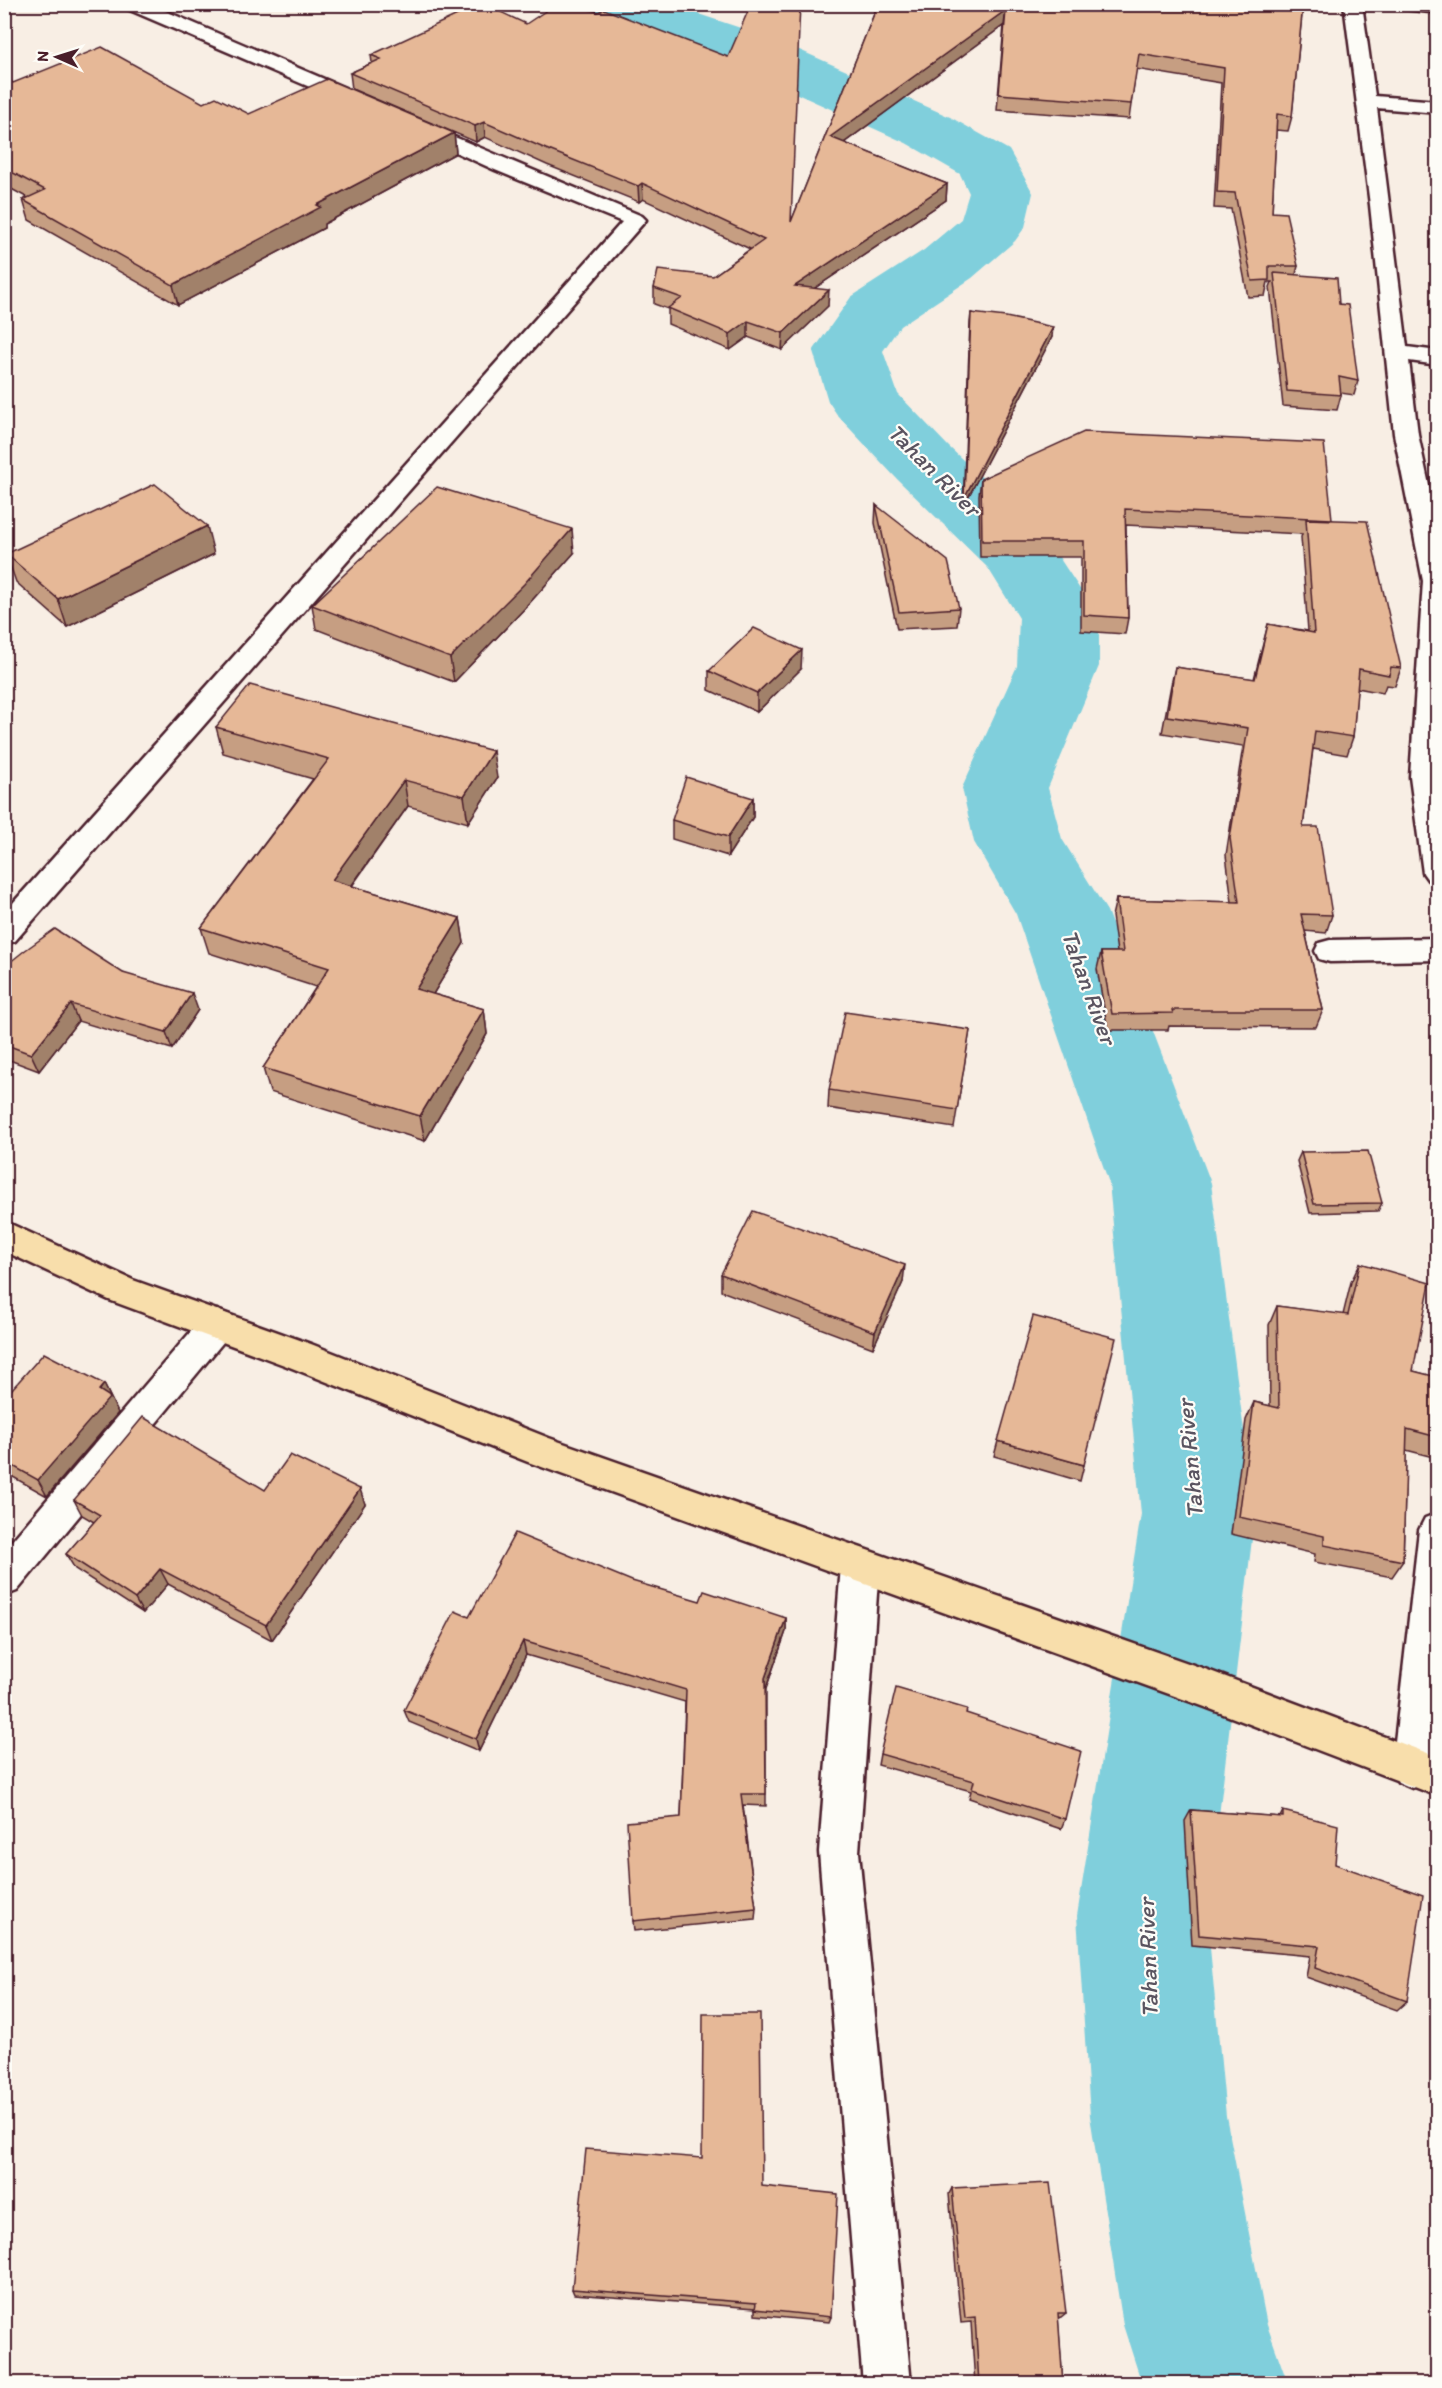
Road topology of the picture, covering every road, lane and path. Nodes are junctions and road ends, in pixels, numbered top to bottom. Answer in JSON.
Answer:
{"nodes":[{"id":1,"x":132,"y":4,"type":"edge"},
{"id":2,"x":1353,"y":4,"type":"edge"},
{"id":3,"x":1402,"y":4,"type":"edge"},
{"id":4,"x":1437,"y":7,"type":"edge"},
{"id":5,"x":1366,"y":101,"type":"junction"},
{"id":6,"x":1437,"y":107,"type":"edge"},
{"id":7,"x":1395,"y":352,"type":"junction"},
{"id":8,"x":1437,"y":358,"type":"edge"},
{"id":9,"x":1430,"y":515,"type":"edge"},
{"id":10,"x":1433,"y":707,"type":"edge"},
{"id":11,"x":1437,"y":873,"type":"edge"},
{"id":12,"x":4,"y":933,"type":"edge"},
{"id":13,"x":1437,"y":949,"type":"edge"},
{"id":14,"x":1330,"y":951,"type":"dead end"},
{"id":15,"x":4,"y":1235,"type":"edge"},
{"id":16,"x":217,"y":1325,"type":"junction"},
{"id":17,"x":1437,"y":1530,"type":"edge"},
{"id":18,"x":860,"y":1564,"type":"junction"},
{"id":19,"x":4,"y":1579,"type":"edge"},
{"id":20,"x":1425,"y":1773,"type":"edge"},
{"id":21,"x":887,"y":2384,"type":"edge"}],
"edges":[{"from":1,"to":12,"type":"street"},
{"from":2,"to":5,"type":"street"},
{"from":3,"to":4,"type":"street"},
{"from":5,"to":6,"type":"street"},
{"from":5,"to":7,"type":"street"},
{"from":7,"to":8,"type":"street"},
{"from":7,"to":9,"type":"street"},
{"from":9,"to":10,"type":"street"},
{"from":10,"to":11,"type":"street"},
{"from":13,"to":14,"type":"street"},
{"from":15,"to":16,"type":"highway"},
{"from":16,"to":18,"type":"highway"},
{"from":16,"to":19,"type":"street"},
{"from":17,"to":20,"type":"street"},
{"from":18,"to":20,"type":"highway"},
{"from":18,"to":21,"type":"street"}]}
